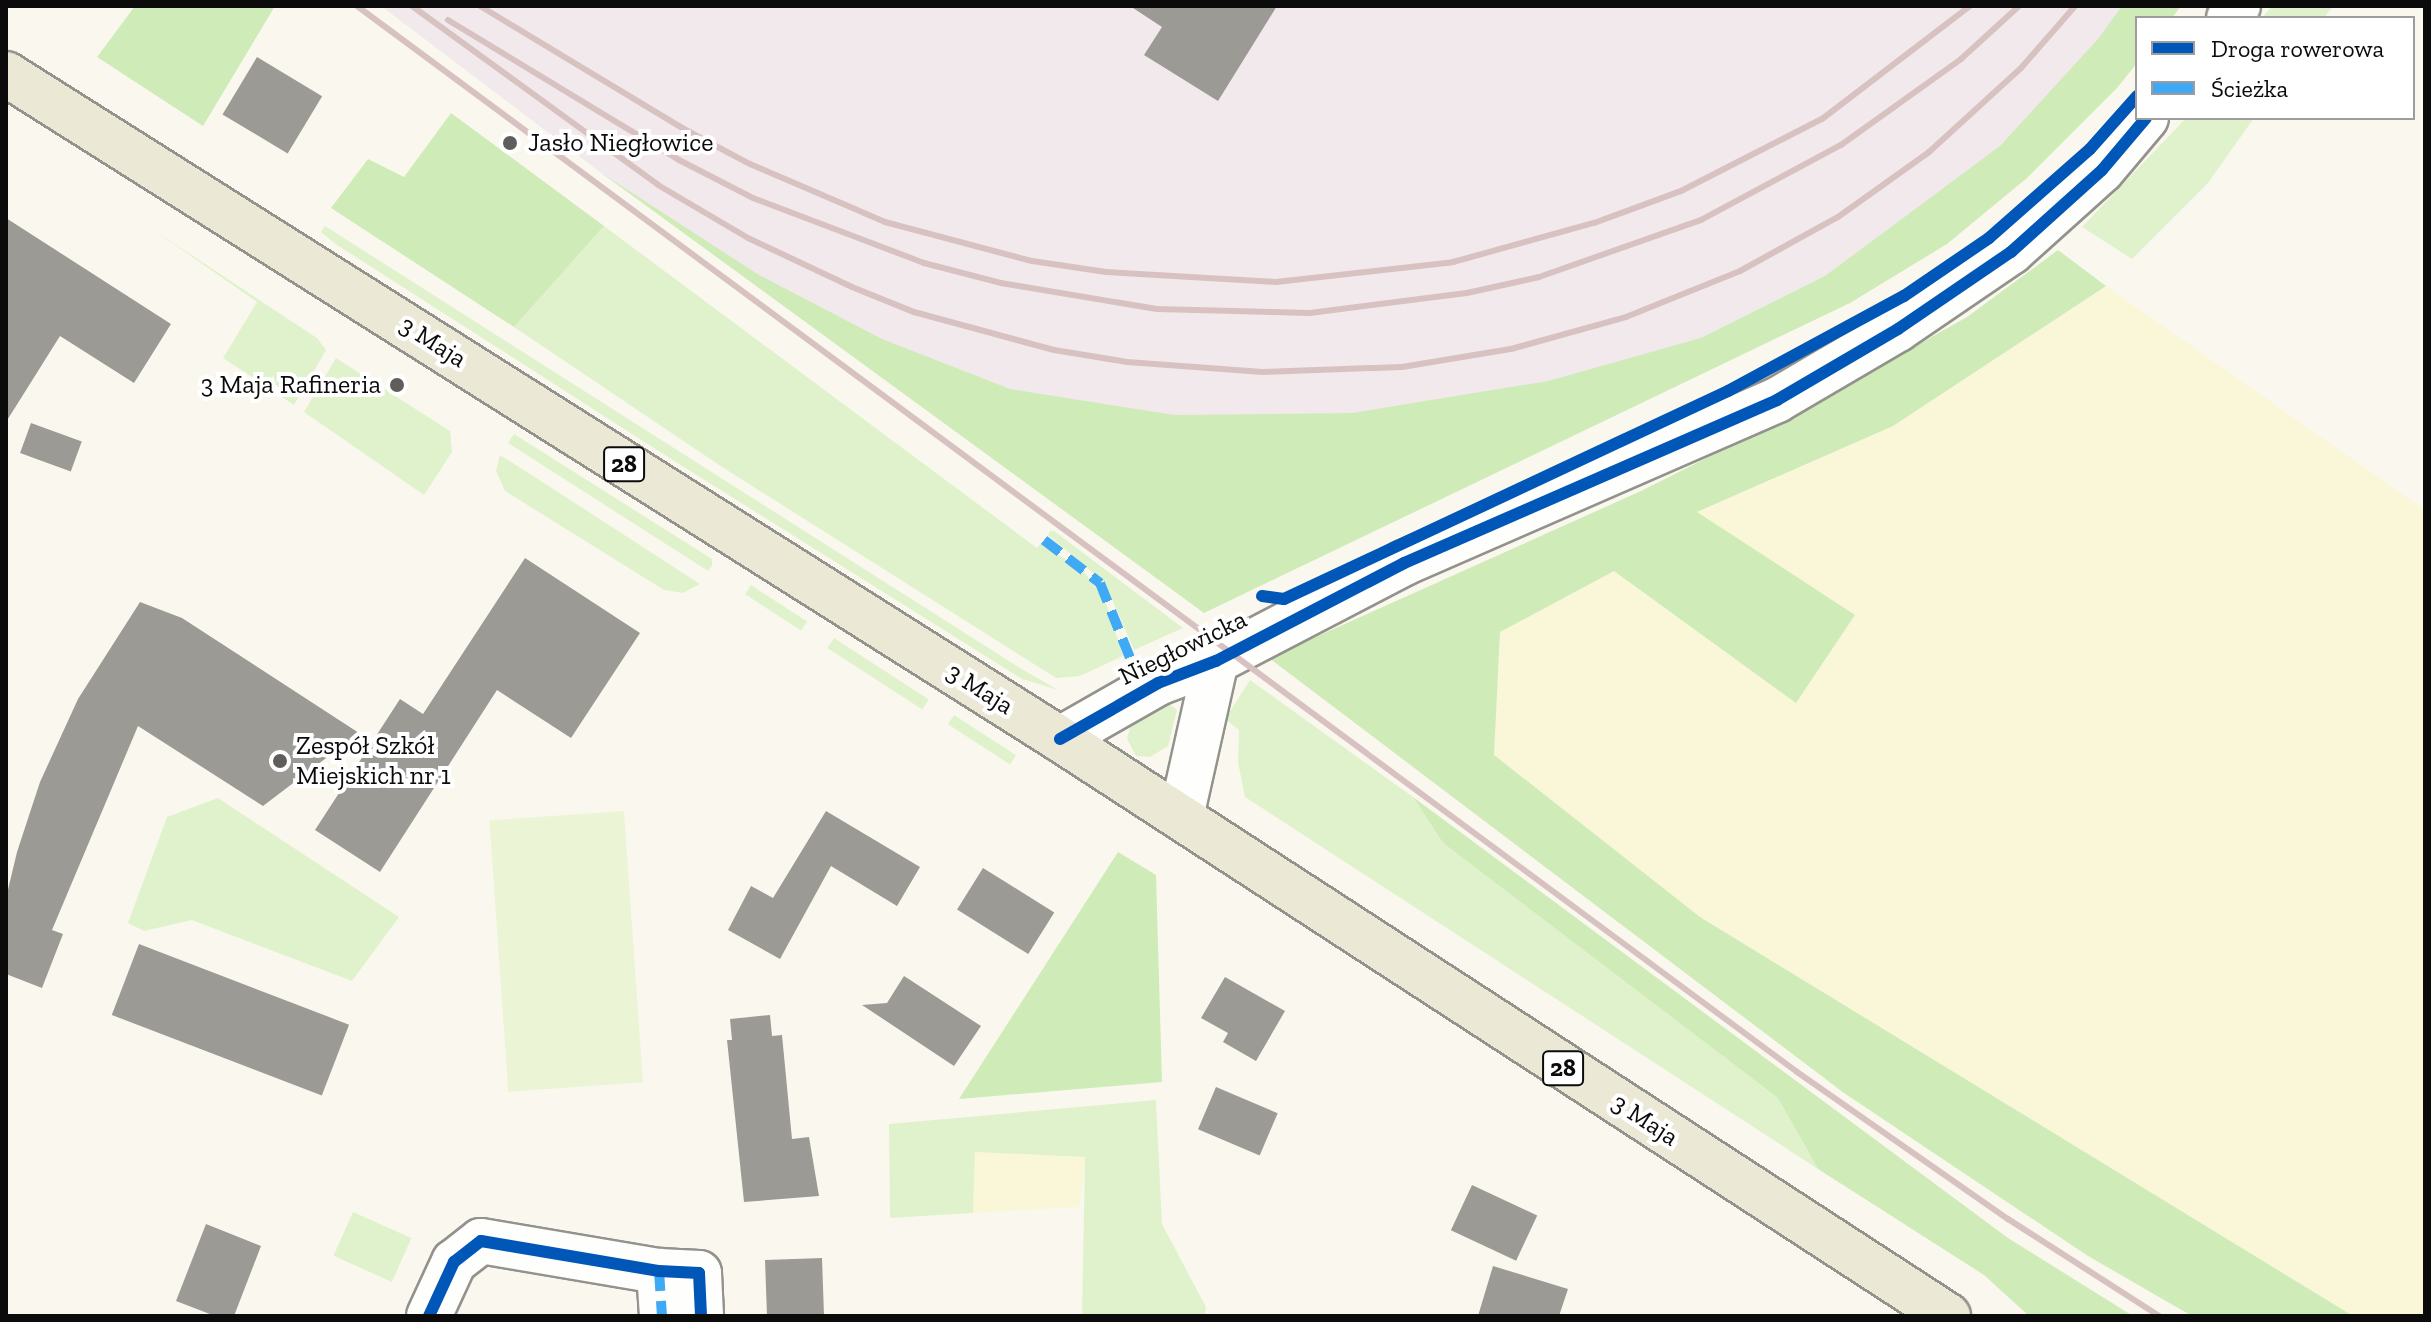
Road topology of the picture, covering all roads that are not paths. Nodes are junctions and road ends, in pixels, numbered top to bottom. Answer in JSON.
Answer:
{"nodes":[{"id":1,"x":6,"y":74,"type":"edge"},
{"id":2,"x":2144,"y":120,"type":"edge"},
{"id":3,"x":1216,"y":661,"type":"junction"},
{"id":4,"x":1060,"y":739,"type":"junction"},
{"id":5,"x":1181,"y":817,"type":"junction"},
{"id":6,"x":659,"y":1271,"type":"junction"},
{"id":7,"x":429,"y":1316,"type":"edge"},
{"id":8,"x":662,"y":1316,"type":"edge"},
{"id":9,"x":701,"y":1316,"type":"edge"},
{"id":10,"x":1948,"y":1316,"type":"edge"}],
"edges":[{"from":1,"to":4,"type":"main road","name":"3 Maja","number":"28"},
{"from":2,"to":3,"type":"street","name":"Niegłowicka"},
{"from":3,"to":4,"type":"street","name":"Niegłowicka"},
{"from":3,"to":5,"type":"street","name":"Niegłowicka"},
{"from":4,"to":5,"type":"main road","name":"3 Maja","number":"28"},
{"from":5,"to":10,"type":"main road","name":"3 Maja","number":"28"},
{"from":6,"to":7,"type":"street"},
{"from":6,"to":8,"type":"street"},
{"from":6,"to":9,"type":"street"}]}
